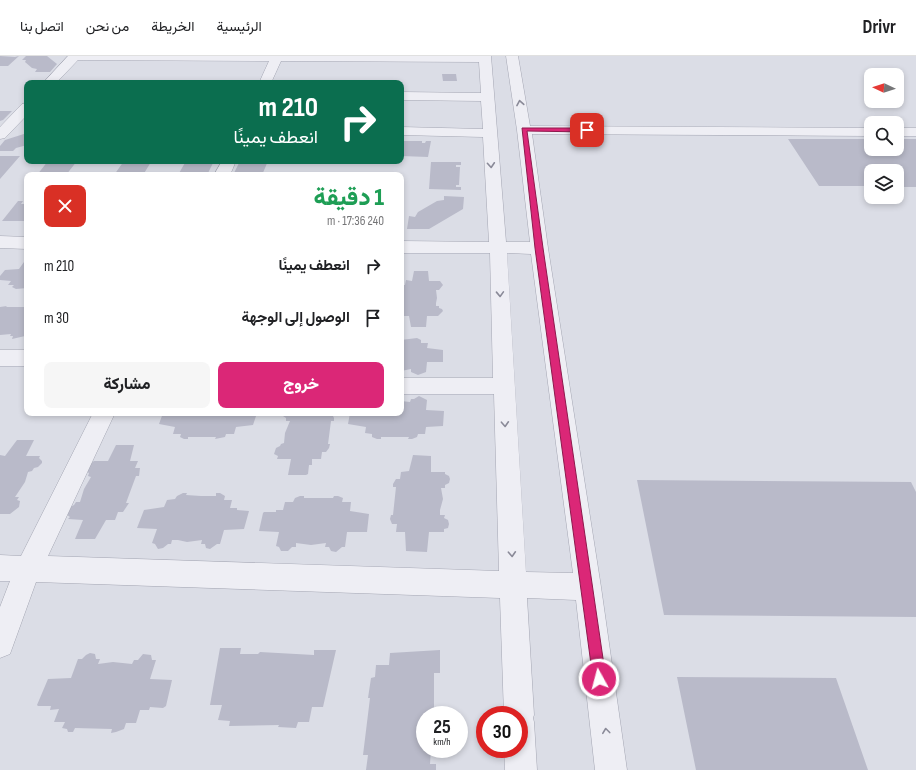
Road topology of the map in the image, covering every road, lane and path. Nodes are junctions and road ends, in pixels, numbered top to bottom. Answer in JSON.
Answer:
{"nodes":[{"id":1,"x":75,"y":56,"type":"edge"},
{"id":2,"x":512,"y":56,"type":"edge"},
{"id":3,"x":277,"y":57,"type":"edge"},
{"id":4,"x":485,"y":57,"type":"edge"},
{"id":5,"x":52,"y":80,"type":"edge"},
{"id":6,"x":266,"y":80,"type":"edge"},
{"id":7,"x":404,"y":96,"type":"edge"},
{"id":8,"x":487,"y":96,"type":"junction"},
{"id":9,"x":21,"y":120,"type":"edge"},
{"id":10,"x":524,"y":130,"type":"junction"},
{"id":11,"x":404,"y":131,"type":"edge"},
{"id":12,"x":864,"y":132,"type":"edge"},
{"id":13,"x":904,"y":132,"type":"edge"},
{"id":14,"x":916,"y":132,"type":"edge"},
{"id":15,"x":489,"y":133,"type":"junction"},
{"id":16,"x":0,"y":135,"type":"edge"},
{"id":17,"x":0,"y":242,"type":"edge"},
{"id":18,"x":24,"y":243,"type":"edge"},
{"id":19,"x":404,"y":247,"type":"edge"},
{"id":20,"x":498,"y":248,"type":"junction"},
{"id":21,"x":539,"y":248,"type":"junction"},
{"id":22,"x":0,"y":358,"type":"edge"},
{"id":23,"x":24,"y":358,"type":"edge"},
{"id":24,"x":404,"y":386,"type":"edge"},
{"id":25,"x":504,"y":386,"type":"junction"},
{"id":26,"x":103,"y":416,"type":"edge"},
{"id":27,"x":0,"y":568,"type":"edge"},
{"id":28,"x":28,"y":569,"type":"junction"},
{"id":29,"x":513,"y":584,"type":"junction"},
{"id":30,"x":588,"y":588,"type":"junction"},
{"id":31,"x":0,"y":644,"type":"edge"},
{"id":32,"x":519,"y":706,"type":"edge"},
{"id":33,"x":520,"y":758,"type":"edge"},
{"id":34,"x":521,"y":770,"type":"edge"},
{"id":35,"x":611,"y":770,"type":"edge"}],
"edges":[{"from":1,"to":3,"type":"street"},
{"from":1,"to":5,"type":"street"},
{"from":10,"to":2,"type":"street","one_way":true},
{"from":3,"to":4,"type":"street"},
{"from":3,"to":6,"type":"street"},
{"from":4,"to":8,"type":"street"},
{"from":7,"to":8,"type":"street"},
{"from":8,"to":15,"type":"street"},
{"from":9,"to":16,"type":"street"},
{"from":10,"to":12,"type":"street"},
{"from":10,"to":21,"type":"street"},
{"from":11,"to":15,"type":"street"},
{"from":13,"to":14,"type":"street"},
{"from":15,"to":20,"type":"street","one_way":true},
{"from":17,"to":18,"type":"street"},
{"from":19,"to":20,"type":"street"},
{"from":20,"to":21,"type":"street"},
{"from":20,"to":25,"type":"street","one_way":true},
{"from":21,"to":30,"type":"street"},
{"from":22,"to":23,"type":"street"},
{"from":24,"to":25,"type":"street"},
{"from":25,"to":29,"type":"street","one_way":true},
{"from":26,"to":28,"type":"street"},
{"from":27,"to":28,"type":"street"},
{"from":28,"to":29,"type":"street"},
{"from":28,"to":31,"type":"street"},
{"from":29,"to":30,"type":"street"},
{"from":29,"to":32,"type":"street"},
{"from":35,"to":30,"type":"street","one_way":true},
{"from":33,"to":34,"type":"street"}]}
